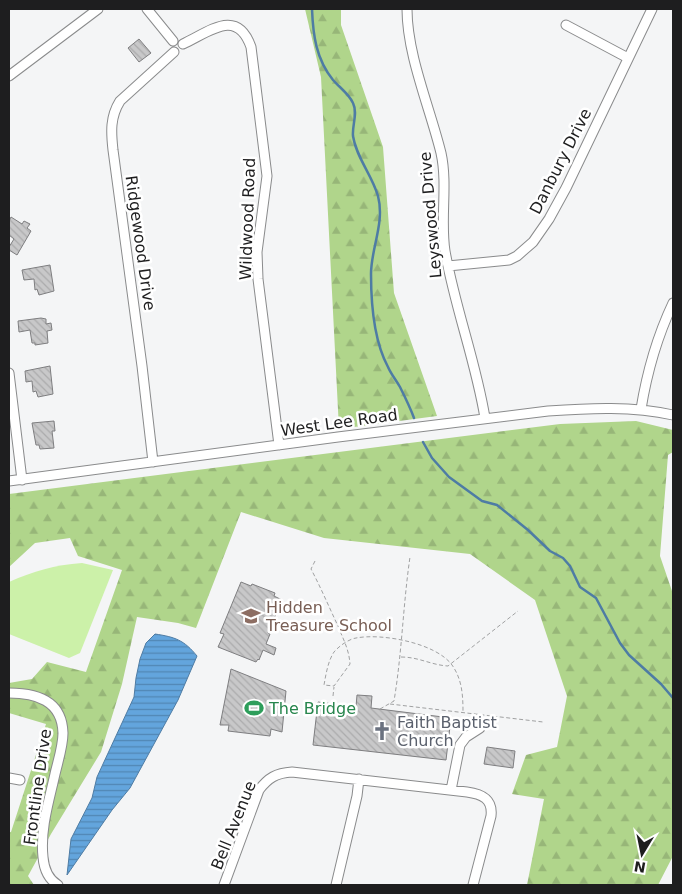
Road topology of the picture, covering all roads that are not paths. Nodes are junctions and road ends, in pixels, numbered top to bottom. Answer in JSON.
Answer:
{"nodes":[{"id":1,"x":98,"y":9,"type":"edge"},
{"id":2,"x":147,"y":9,"type":"edge"},
{"id":3,"x":407,"y":9,"type":"edge"},
{"id":4,"x":652,"y":9,"type":"edge"},
{"id":5,"x":566,"y":25,"type":"dead end"},
{"id":6,"x":173,"y":41,"type":"junction"},
{"id":7,"x":183,"y":44,"type":"junction"},
{"id":8,"x":174,"y":52,"type":"junction"},
{"id":9,"x":628,"y":58,"type":"junction"},
{"id":10,"x":9,"y":76,"type":"edge"},
{"id":11,"x":448,"y":266,"type":"junction"},
{"id":12,"x":673,"y":303,"type":"edge"},
{"id":13,"x":9,"y":373,"type":"edge"},
{"id":14,"x":642,"y":409,"type":"junction"},
{"id":15,"x":673,"y":415,"type":"edge"},
{"id":16,"x":485,"y":418,"type":"junction"},
{"id":17,"x":279,"y":445,"type":"junction"},
{"id":18,"x":153,"y":462,"type":"junction"},
{"id":19,"x":22,"y":480,"type":"junction"},
{"id":20,"x":9,"y":482,"type":"edge"},
{"id":21,"x":9,"y":693,"type":"edge"},
{"id":22,"x":480,"y":728,"type":"dead end"},
{"id":23,"x":9,"y":778,"type":"edge"},
{"id":24,"x":20,"y":780,"type":"dead end"},
{"id":25,"x":359,"y":780,"type":"junction"},
{"id":26,"x":451,"y":790,"type":"junction"},
{"id":27,"x":58,"y":885,"type":"edge"},
{"id":28,"x":224,"y":885,"type":"edge"},
{"id":29,"x":336,"y":885,"type":"edge"},
{"id":30,"x":473,"y":885,"type":"edge"}],
"edges":[{"from":1,"to":10,"type":"street"},
{"from":2,"to":6,"type":"street"},
{"from":3,"to":11,"type":"street","name":"Leyswood Drive"},
{"from":4,"to":9,"type":"street","name":"Danbury Drive"},
{"from":5,"to":9,"type":"street"},
{"from":6,"to":7,"type":"street"},
{"from":6,"to":8,"type":"street"},
{"from":7,"to":8,"type":"street"},
{"from":7,"to":17,"type":"street","name":"Wildwood Road"},
{"from":8,"to":18,"type":"street","name":"Ridgewood Drive"},
{"from":9,"to":11,"type":"street","name":"Danbury Drive"},
{"from":11,"to":16,"type":"street","name":"Leyswood Drive"},
{"from":12,"to":14,"type":"street"},
{"from":13,"to":19,"type":"street"},
{"from":14,"to":15,"type":"street","name":"West Lee Road"},
{"from":14,"to":16,"type":"street","name":"West Lee Road"},
{"from":16,"to":17,"type":"street","name":"West Lee Road"},
{"from":17,"to":18,"type":"street","name":"West Lee Road"},
{"from":18,"to":19,"type":"street","name":"West Lee Road"},
{"from":19,"to":20,"type":"street","name":"West Lee Road"},
{"from":21,"to":27,"type":"street","name":"Frontline Drive"},
{"from":22,"to":26,"type":"street"},
{"from":23,"to":24,"type":"street"},
{"from":25,"to":26,"type":"street","name":"Bell Avenue"},
{"from":25,"to":28,"type":"street","name":"Bell Avenue"},
{"from":25,"to":29,"type":"street"},
{"from":26,"to":30,"type":"street","name":"Bell Avenue"}]}
